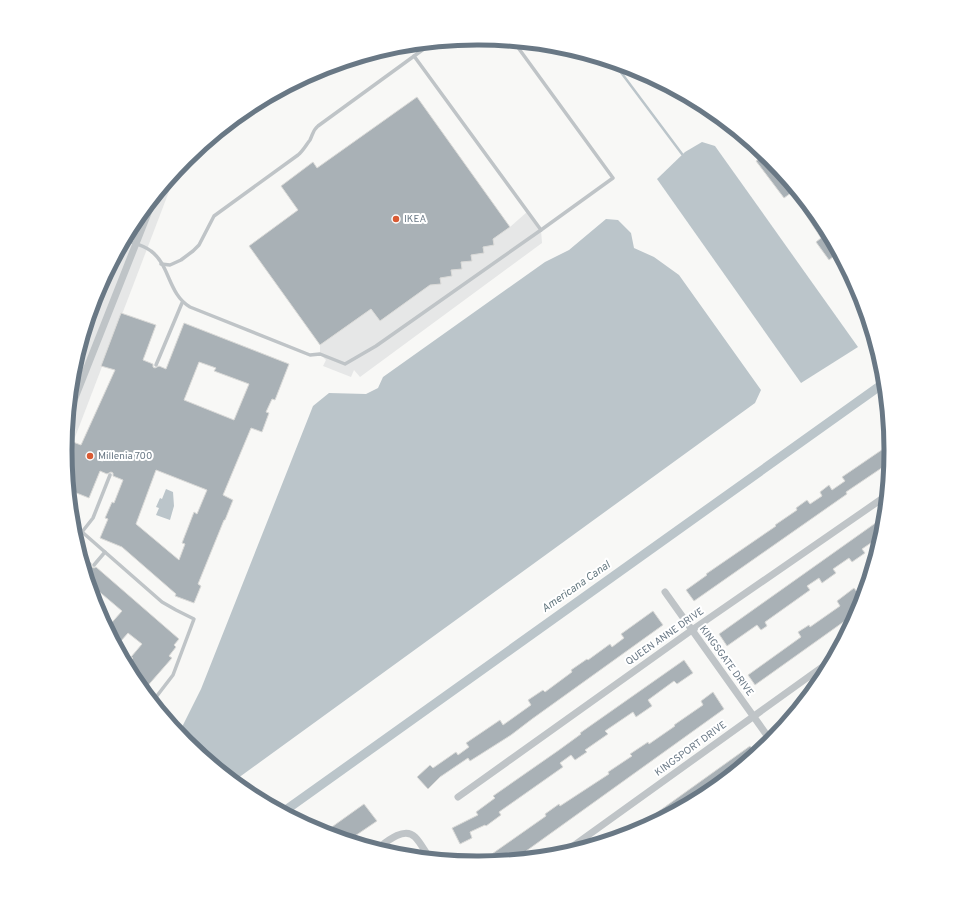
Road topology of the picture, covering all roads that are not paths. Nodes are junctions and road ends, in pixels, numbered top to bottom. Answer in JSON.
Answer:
{"nodes":[{"id":1,"x":518,"y":47,"type":"edge"},
{"id":2,"x":424,"y":48,"type":"edge"},
{"id":3,"x":414,"y":56,"type":"junction"},
{"id":4,"x":146,"y":217,"type":"edge"},
{"id":5,"x":541,"y":230,"type":"junction"},
{"id":6,"x":131,"y":242,"type":"edge"},
{"id":7,"x":136,"y":244,"type":"junction"},
{"id":8,"x":161,"y":264,"type":"junction"},
{"id":9,"x":182,"y":303,"type":"junction"},
{"id":10,"x":156,"y":365,"type":"dead end"},
{"id":11,"x":77,"y":395,"type":"edge"},
{"id":12,"x":110,"y":475,"type":"dead end"},
{"id":13,"x":880,"y":500,"type":"edge"},
{"id":14,"x":82,"y":532,"type":"joint"},
{"id":15,"x":105,"y":552,"type":"junction"},
{"id":16,"x":94,"y":565,"type":"dead end"},
{"id":17,"x":664,"y":592,"type":"dead end"},
{"id":18,"x":692,"y":630,"type":"junction"},
{"id":19,"x":819,"y":670,"type":"edge"},
{"id":20,"x":156,"y":697,"type":"edge"},
{"id":21,"x":754,"y":717,"type":"junction"},
{"id":22,"x":767,"y":735,"type":"edge"},
{"id":23,"x":458,"y":797,"type":"dead end"},
{"id":24,"x":577,"y":843,"type":"edge"},
{"id":25,"x":383,"y":844,"type":"edge"},
{"id":26,"x":427,"y":853,"type":"edge"}],
"edges":[{"from":1,"to":5,"type":"lane"},
{"from":2,"to":3,"type":"lane"},
{"from":3,"to":5,"type":"lane"},
{"from":3,"to":8,"type":"lane"},
{"from":4,"to":7,"type":"street"},
{"from":5,"to":9,"type":"lane"},
{"from":6,"to":7,"type":"lane"},
{"from":7,"to":8,"type":"lane"},
{"from":7,"to":11,"type":"street"},
{"from":8,"to":9,"type":"lane"},
{"from":9,"to":10,"type":"lane"},
{"from":12,"to":14,"type":"lane"},
{"from":13,"to":18,"type":"street","name":"QUEEN ANNE DRIVE"},
{"from":14,"to":15,"type":"lane"},
{"from":15,"to":16,"type":"lane"},
{"from":15,"to":20,"type":"lane"},
{"from":17,"to":18,"type":"street","name":"KINGSGATE DRIVE"},
{"from":18,"to":21,"type":"street","name":"KINGSGATE DRIVE"},
{"from":18,"to":23,"type":"street","name":"QUEEN ANNE DRIVE"},
{"from":19,"to":21,"type":"street","name":"KINGSPORT DRIVE"},
{"from":21,"to":22,"type":"street","name":"KINGSGATE DRIVE"},
{"from":21,"to":24,"type":"street","name":"KINGSPORT DRIVE"},
{"from":25,"to":26,"type":"street"}]}
